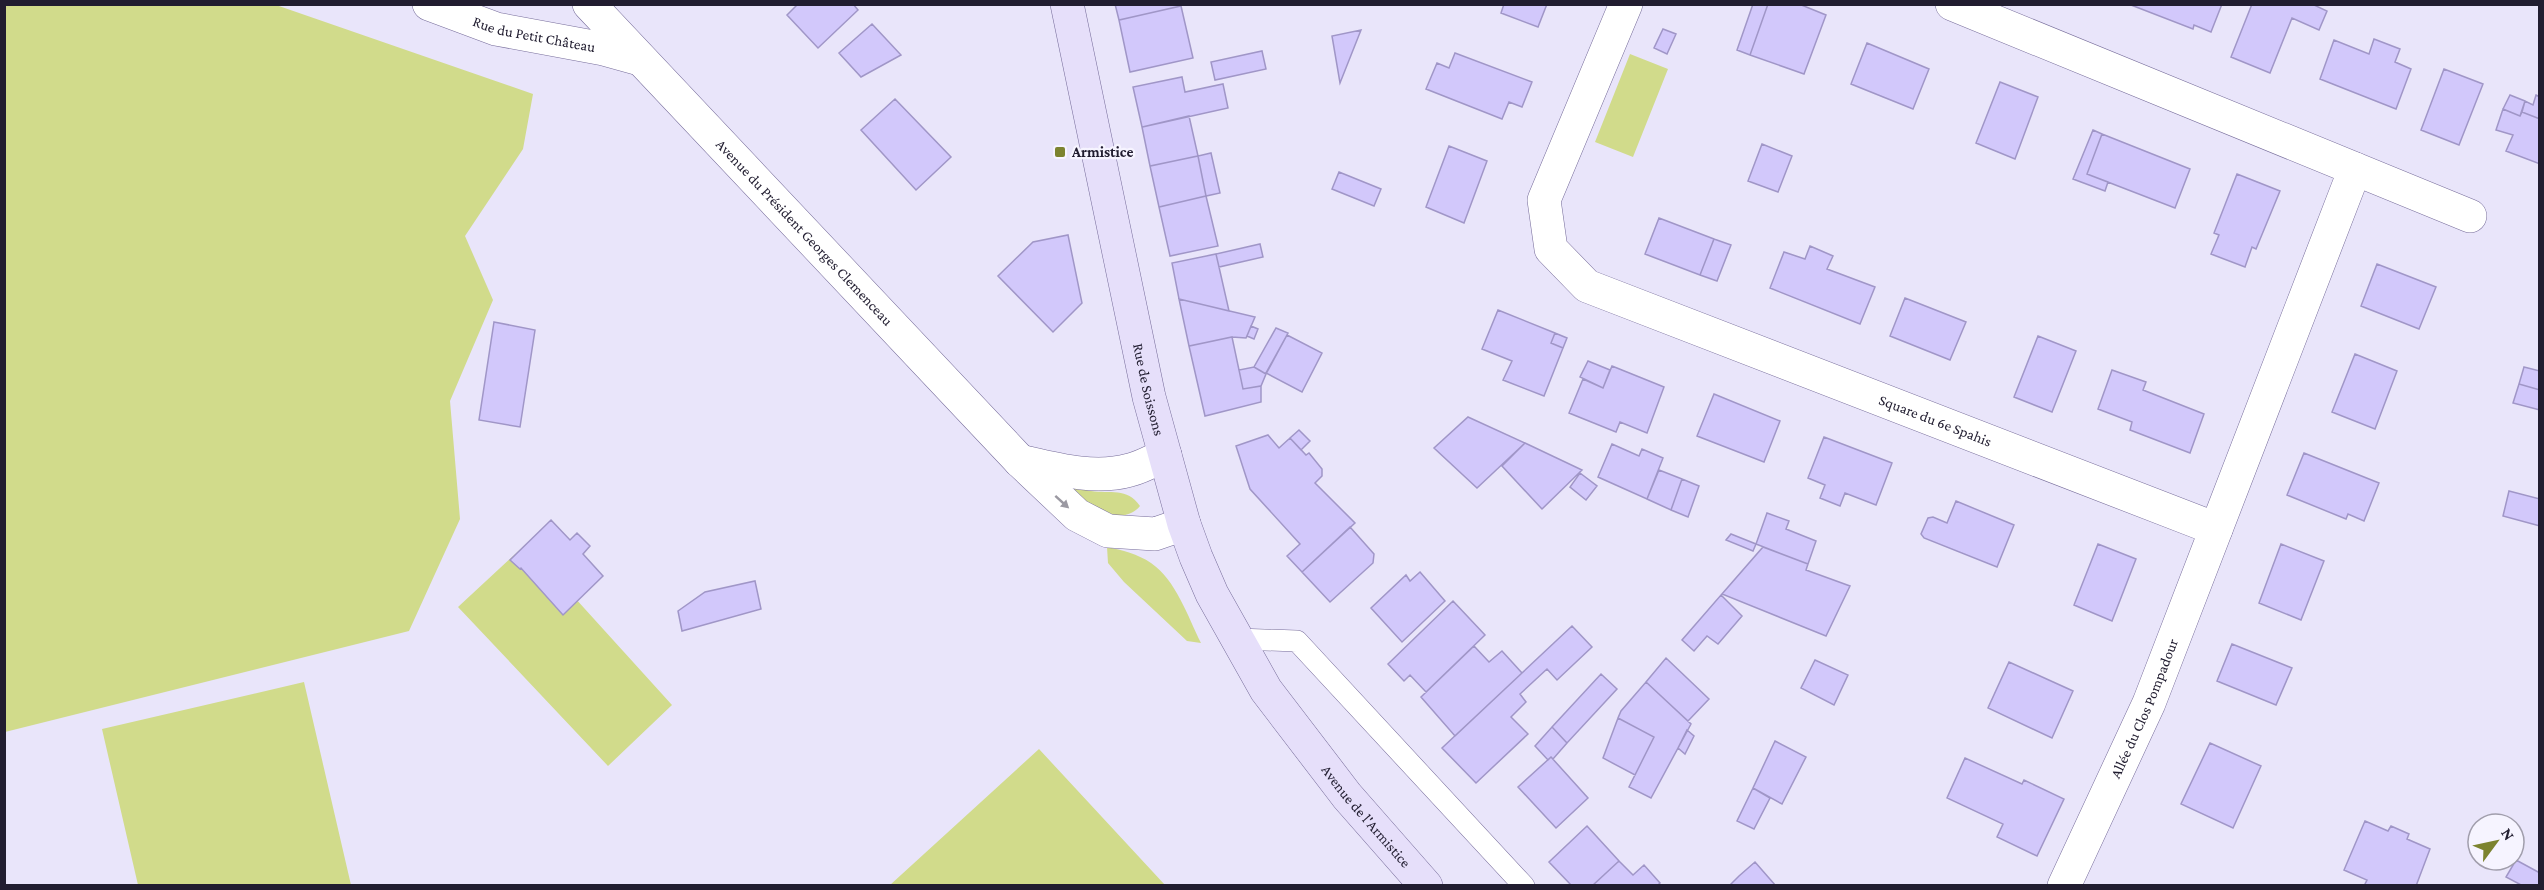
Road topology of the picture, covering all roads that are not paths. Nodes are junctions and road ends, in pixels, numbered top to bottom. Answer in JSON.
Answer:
{"nodes":[{"id":1,"x":429,"y":4,"type":"edge"},
{"id":2,"x":589,"y":4,"type":"edge"},
{"id":3,"x":1067,"y":4,"type":"edge"},
{"id":4,"x":1626,"y":4,"type":"edge"},
{"id":5,"x":1952,"y":4,"type":"edge"},
{"id":6,"x":640,"y":59,"type":"junction"},
{"id":7,"x":2355,"y":169,"type":"junction"},
{"id":8,"x":2470,"y":216,"type":"dead end"},
{"id":9,"x":1165,"y":455,"type":"junction"},
{"id":10,"x":1020,"y":461,"type":"junction"},
{"id":11,"x":1184,"y":524,"type":"junction"},
{"id":12,"x":2216,"y":529,"type":"junction"},
{"id":13,"x":1237,"y":639,"type":"junction"},
{"id":14,"x":1308,"y":745,"type":"joint"},
{"id":15,"x":1413,"y":881,"type":"edge"},
{"id":16,"x":1524,"y":885,"type":"edge"},
{"id":17,"x":2064,"y":885,"type":"edge"}],
"edges":[{"from":1,"to":6,"type":"street","name":"Rue du Petit Château"},
{"from":2,"to":6,"type":"street","name":"Avenue du Président Georges Clemenceau"},
{"from":3,"to":9,"type":"main road","name":"Rue de Soissons"},
{"from":4,"to":12,"type":"street","name":"Square du 6e Spahis"},
{"from":5,"to":7,"type":"street"},
{"from":6,"to":10,"type":"street","name":"Avenue du Président Georges Clemenceau"},
{"from":7,"to":8,"type":"street"},
{"from":7,"to":12,"type":"street"},
{"from":9,"to":10,"type":"street"},
{"from":9,"to":11,"type":"main road","name":"Rue de Soissons"},
{"from":10,"to":11,"type":"street","name":"Avenue du Président Georges Clemenceau","one_way":true},
{"from":11,"to":13,"type":"main road","name":"Rue de Soissons"},
{"from":12,"to":17,"type":"street","name":"Allée du Clos Pompadour"},
{"from":13,"to":14,"type":"main road","name":"Rue de Soissons"},
{"from":13,"to":16,"type":"lane"},
{"from":14,"to":15,"type":"main road","name":"Avenue de l'Armistice"}]}
